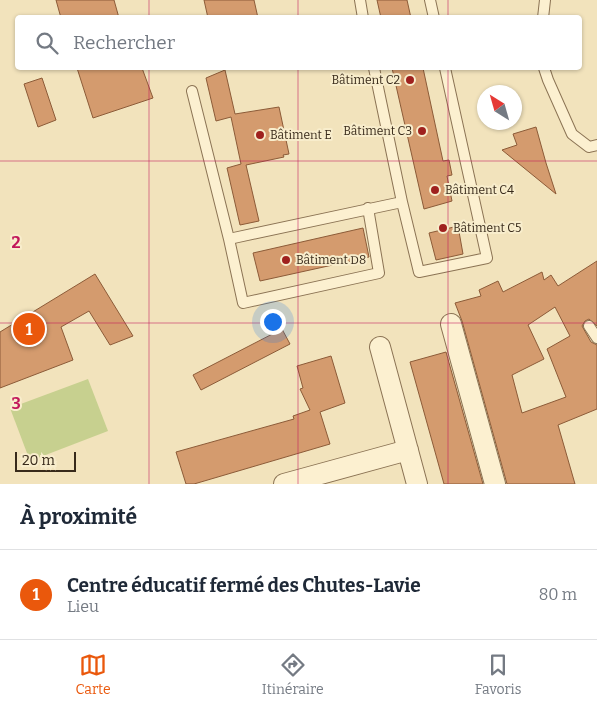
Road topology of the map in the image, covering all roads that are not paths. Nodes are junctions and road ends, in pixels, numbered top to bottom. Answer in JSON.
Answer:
{"nodes":[{"id":1,"x":360,"y":0,"type":"edge"},
{"id":2,"x":430,"y":0,"type":"edge"},
{"id":3,"x":545,"y":0,"type":"edge"},
{"id":4,"x":362,"y":15,"type":"edge"},
{"id":5,"x":433,"y":15,"type":"edge"},
{"id":6,"x":543,"y":15,"type":"edge"},
{"id":7,"x":374,"y":70,"type":"edge"},
{"id":8,"x":445,"y":70,"type":"edge"},
{"id":9,"x":545,"y":70,"type":"edge"},
{"id":10,"x":192,"y":92,"type":"dead end"},
{"id":11,"x":597,"y":145,"type":"edge"},
{"id":12,"x":402,"y":202,"type":"junction"},
{"id":13,"x":368,"y":208,"type":"junction"},
{"id":14,"x":229,"y":239,"type":"junction"},
{"id":15,"x":451,"y":324,"type":"dead end"},
{"id":16,"x":590,"y":326,"type":"dead end"},
{"id":17,"x":597,"y":338,"type":"edge"},
{"id":18,"x":380,"y":347,"type":"dead end"},
{"id":19,"x":408,"y":450,"type":"junction"},
{"id":20,"x":284,"y":484,"type":"edge"},
{"id":21,"x":417,"y":484,"type":"edge"},
{"id":22,"x":496,"y":484,"type":"edge"}],
"edges":[{"from":1,"to":4,"type":"lane"},
{"from":2,"to":5,"type":"lane"},
{"from":3,"to":6,"type":"lane"},
{"from":7,"to":12,"type":"lane"},
{"from":8,"to":12,"type":"lane"},
{"from":9,"to":11,"type":"lane"},
{"from":10,"to":14,"type":"lane"},
{"from":12,"to":13,"type":"lane"},
{"from":13,"to":14,"type":"lane"},
{"from":13,"to":14,"type":"lane"},
{"from":15,"to":22,"type":"street"},
{"from":16,"to":17,"type":"lane"},
{"from":18,"to":19,"type":"street"},
{"from":19,"to":20,"type":"street"},
{"from":19,"to":21,"type":"street"}]}
